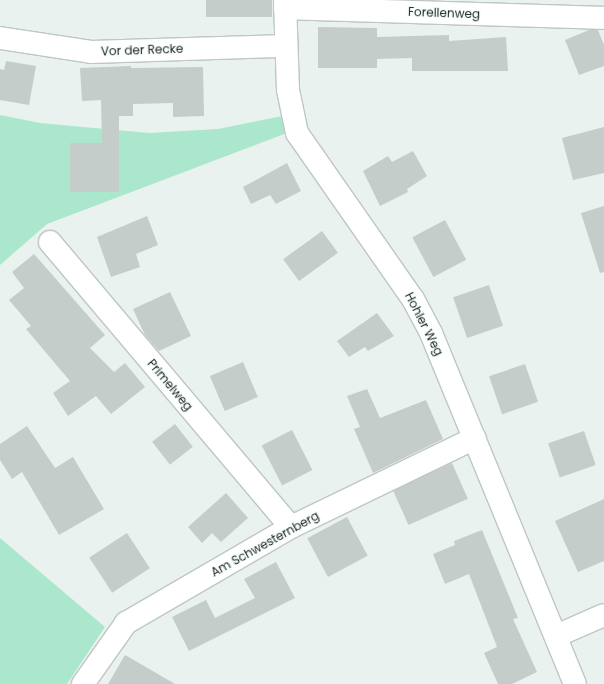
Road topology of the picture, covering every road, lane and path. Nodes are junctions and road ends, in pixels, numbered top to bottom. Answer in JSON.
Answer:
{"nodes":[{"id":1,"x":285,"y":4,"type":"edge"},
{"id":2,"x":604,"y":18,"type":"edge"},
{"id":3,"x":0,"y":38,"type":"edge"},
{"id":4,"x":286,"y":46,"type":"junction"},
{"id":5,"x":50,"y":242,"type":"dead end"},
{"id":6,"x":475,"y":438,"type":"junction"},
{"id":7,"x":291,"y":527,"type":"junction"},
{"id":8,"x":604,"y":616,"type":"edge"},
{"id":9,"x":556,"y":636,"type":"junction"},
{"id":10,"x":83,"y":684,"type":"edge"},
{"id":11,"x":575,"y":684,"type":"edge"}],
"edges":[{"from":1,"to":2,"type":"street","name":"Forellenweg"},
{"from":1,"to":4,"type":"street","name":"Hohler Weg"},
{"from":3,"to":4,"type":"street","name":"Vor der Recke"},
{"from":4,"to":6,"type":"street","name":"Hohler Weg"},
{"from":5,"to":7,"type":"street","name":"Primelweg"},
{"from":6,"to":7,"type":"street","name":"Am Schwesternberg"},
{"from":6,"to":9,"type":"street","name":"Hohler Weg"},
{"from":7,"to":10,"type":"street","name":"Am Schwesternberg"},
{"from":8,"to":9,"type":"street"},
{"from":9,"to":11,"type":"street","name":"Hohler Weg"}]}
